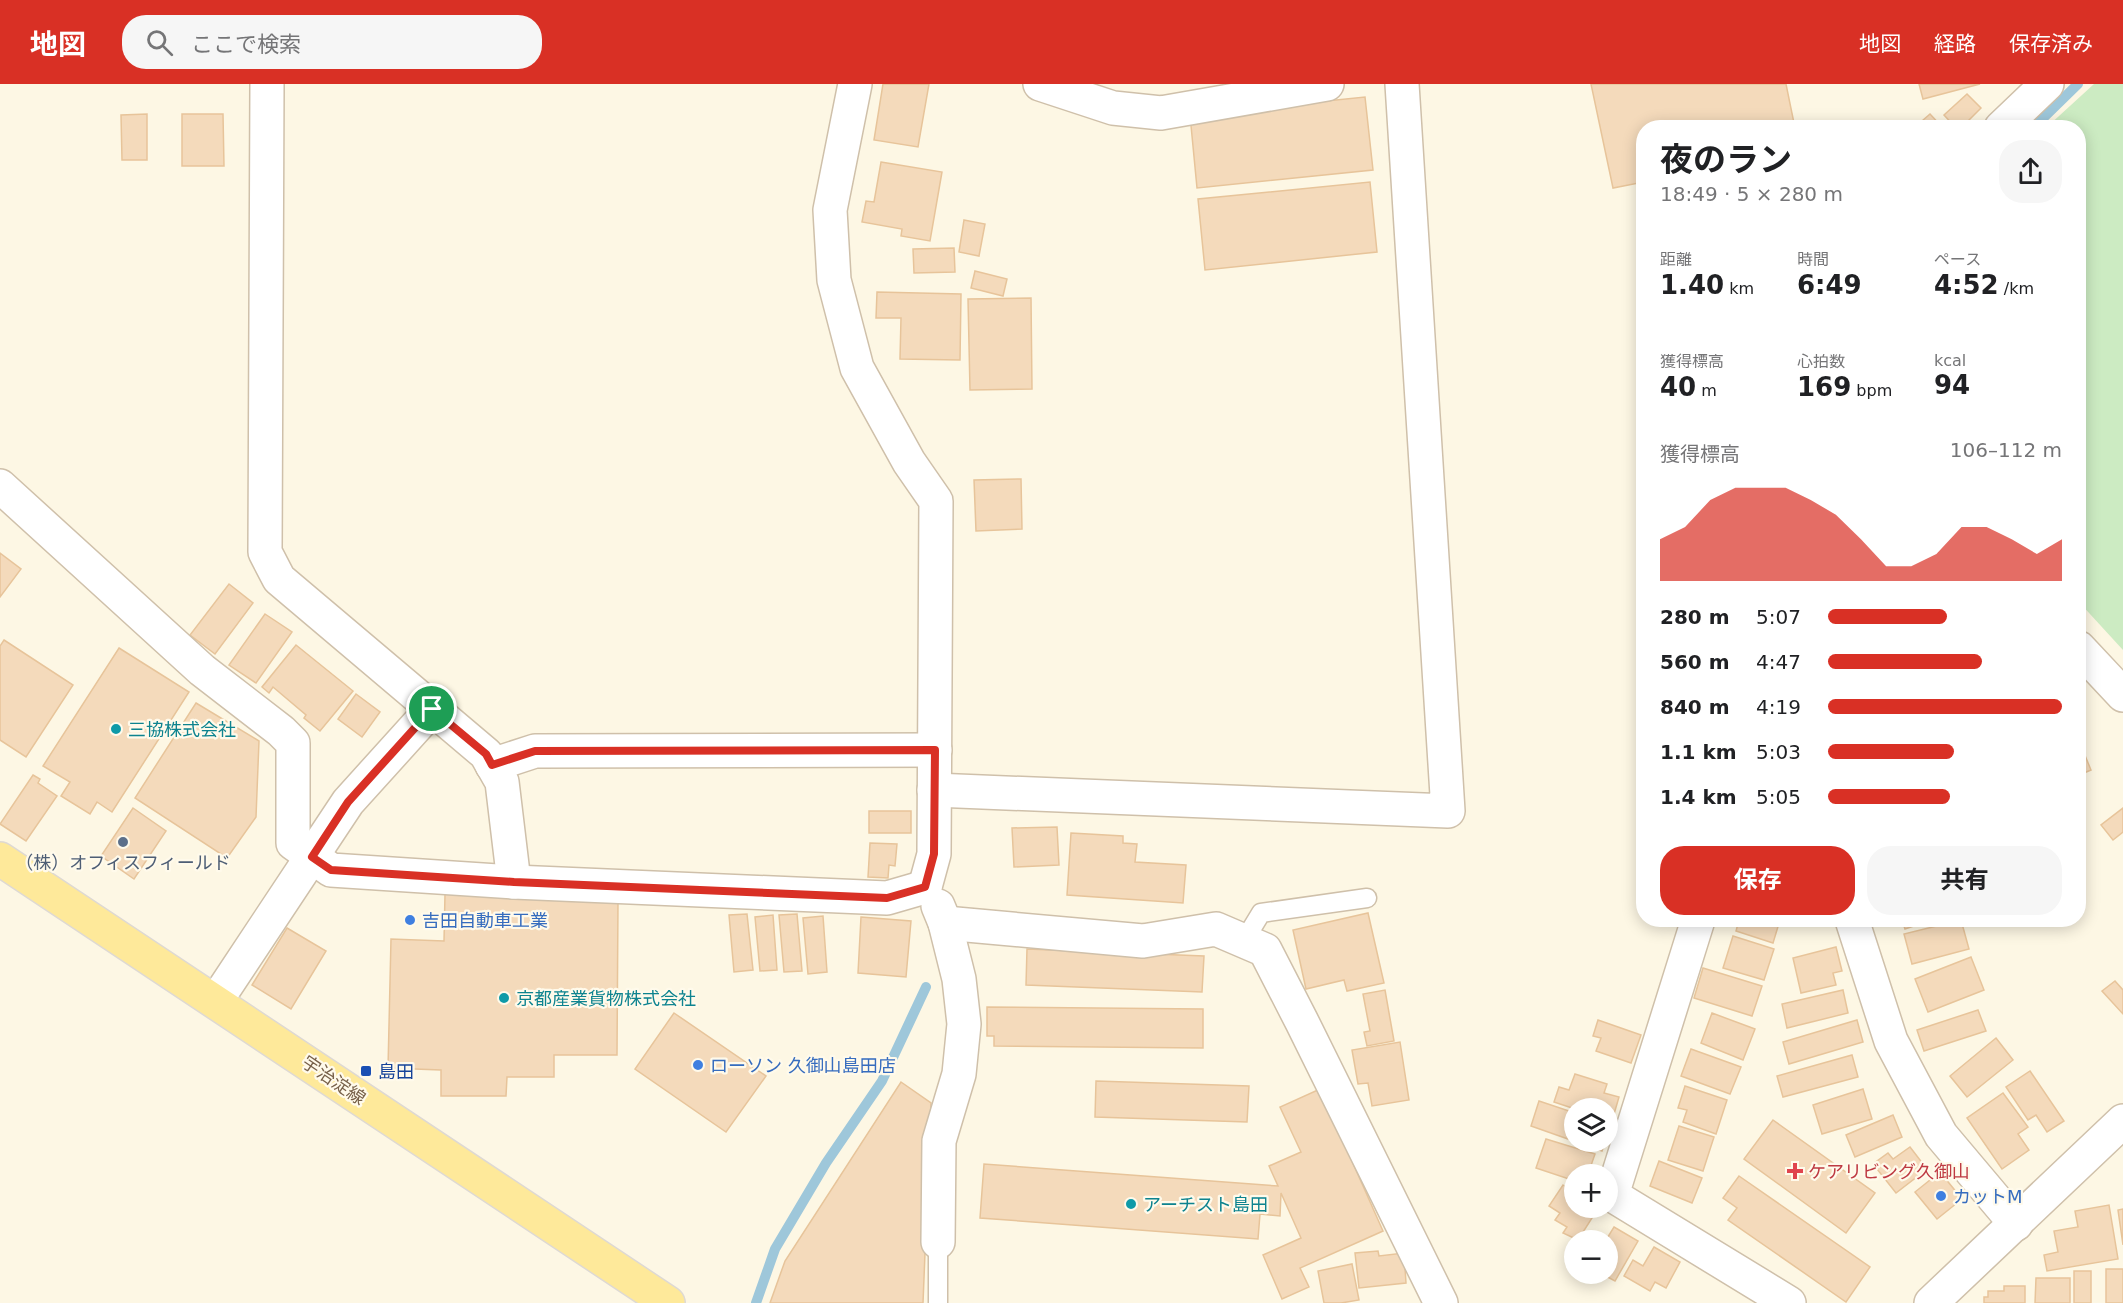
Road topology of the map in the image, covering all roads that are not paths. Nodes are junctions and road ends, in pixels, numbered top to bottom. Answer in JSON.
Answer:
{"nodes":[{"id":1,"x":267,"y":84,"type":"edge"},
{"id":2,"x":855,"y":84,"type":"edge"},
{"id":3,"x":1040,"y":84,"type":"edge"},
{"id":4,"x":1327,"y":84,"type":"edge"},
{"id":5,"x":1402,"y":84,"type":"edge"},
{"id":6,"x":2039,"y":87,"type":"edge"},
{"id":7,"x":2008,"y":120,"type":"edge"},
{"id":8,"x":0,"y":486,"type":"edge"},
{"id":9,"x":2086,"y":655,"type":"edge"},
{"id":10,"x":2123,"y":695,"type":"edge"},
{"id":11,"x":432,"y":709,"type":"junction"},
{"id":12,"x":935,"y":750,"type":"junction"},
{"id":13,"x":492,"y":765,"type":"junction"},
{"id":14,"x":934,"y":790,"type":"junction"},
{"id":15,"x":312,"y":857,"type":"junction"},
{"id":16,"x":0,"y":859,"type":"edge"},
{"id":17,"x":514,"y":882,"type":"junction"},
{"id":18,"x":925,"y":887,"type":"junction"},
{"id":19,"x":1367,"y":898,"type":"dead end"},
{"id":20,"x":945,"y":923,"type":"junction"},
{"id":21,"x":1696,"y":927,"type":"edge"},
{"id":22,"x":1854,"y":927,"type":"edge"},
{"id":23,"x":1244,"y":941,"type":"junction"},
{"id":24,"x":216,"y":1001,"type":"junction"},
{"id":25,"x":2123,"y":1121,"type":"edge"},
{"id":26,"x":2016,"y":1224,"type":"junction"},
{"id":27,"x":938,"y":1242,"type":"joint"},
{"id":28,"x":668,"y":1303,"type":"edge"},
{"id":29,"x":938,"y":1303,"type":"edge"},
{"id":30,"x":1441,"y":1303,"type":"edge"},
{"id":31,"x":1789,"y":1303,"type":"edge"},
{"id":32,"x":1930,"y":1303,"type":"edge"}],
"edges":[{"from":1,"to":11,"type":"street"},
{"from":2,"to":12,"type":"street"},
{"from":3,"to":4,"type":"street"},
{"from":5,"to":14,"type":"street"},
{"from":6,"to":7,"type":"street"},
{"from":8,"to":15,"type":"street"},
{"from":9,"to":10,"type":"street"},
{"from":11,"to":13,"type":"street"},
{"from":11,"to":15,"type":"street"},
{"from":12,"to":13,"type":"street"},
{"from":12,"to":14,"type":"street"},
{"from":13,"to":17,"type":"street"},
{"from":14,"to":18,"type":"street"},
{"from":15,"to":17,"type":"street"},
{"from":15,"to":24,"type":"street"},
{"from":16,"to":24,"type":"main road","name":"宇治淀線"},
{"from":17,"to":18,"type":"street"},
{"from":18,"to":20,"type":"street"},
{"from":19,"to":23,"type":"lane"},
{"from":20,"to":23,"type":"street"},
{"from":20,"to":27,"type":"street"},
{"from":21,"to":31,"type":"street"},
{"from":22,"to":26,"type":"street"},
{"from":23,"to":30,"type":"street"},
{"from":24,"to":28,"type":"main road","name":"宇治淀線"},
{"from":25,"to":26,"type":"street"},
{"from":26,"to":32,"type":"street"},
{"from":27,"to":29,"type":"lane"}]}
